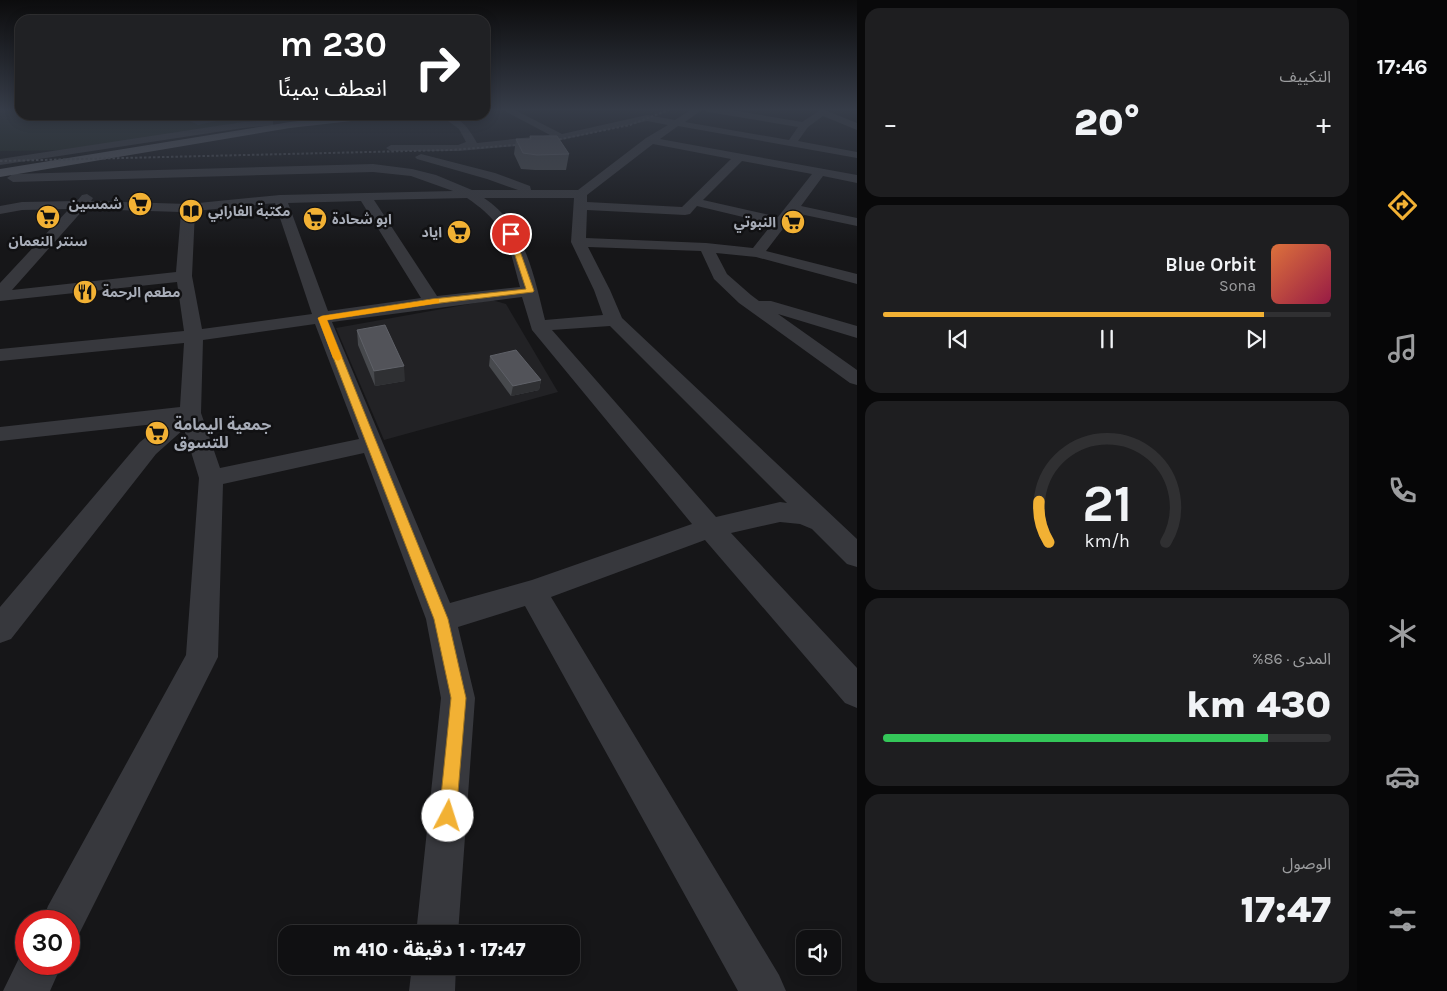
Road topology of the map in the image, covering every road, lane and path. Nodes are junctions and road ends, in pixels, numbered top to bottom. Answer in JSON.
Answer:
{"nodes":[{"id":1,"x":49,"y":155,"type":"edge"},
{"id":2,"x":132,"y":155,"type":"edge"},
{"id":3,"x":134,"y":155,"type":"edge"},
{"id":4,"x":384,"y":155,"type":"edge"},
{"id":5,"x":398,"y":155,"type":"edge"},
{"id":6,"x":401,"y":155,"type":"edge"},
{"id":7,"x":632,"y":155,"type":"edge"},
{"id":8,"x":730,"y":155,"type":"edge"},
{"id":9,"x":0,"y":156,"type":"edge"},
{"id":10,"x":38,"y":157,"type":"junction"},
{"id":11,"x":739,"y":157,"type":"junction"},
{"id":12,"x":54,"y":159,"type":"junction"},
{"id":13,"x":83,"y":159,"type":"junction"},
{"id":14,"x":111,"y":160,"type":"junction"},
{"id":15,"x":0,"y":162,"type":"edge"},
{"id":16,"x":0,"y":168,"type":"edge"},
{"id":17,"x":819,"y":172,"type":"junction"},
{"id":18,"x":0,"y":173,"type":"edge"},
{"id":19,"x":857,"y":179,"type":"edge"},
{"id":20,"x":0,"y":180,"type":"edge"},
{"id":21,"x":471,"y":194,"type":"junction"},
{"id":22,"x":540,"y":194,"type":"junction"},
{"id":23,"x":366,"y":198,"type":"junction"},
{"id":24,"x":280,"y":199,"type":"junction"},
{"id":25,"x":580,"y":200,"type":"junction"},
{"id":26,"x":695,"y":202,"type":"junction"},
{"id":27,"x":79,"y":205,"type":"junction"},
{"id":28,"x":188,"y":208,"type":"junction"},
{"id":29,"x":792,"y":208,"type":"junction"},
{"id":30,"x":0,"y":210,"type":"edge"},
{"id":31,"x":782,"y":222,"type":"junction"},
{"id":32,"x":857,"y":222,"type":"edge"},
{"id":33,"x":578,"y":242,"type":"junction"},
{"id":34,"x":706,"y":247,"type":"junction"},
{"id":35,"x":757,"y":253,"type":"junction"},
{"id":36,"x":184,"y":276,"type":"junction"},
{"id":37,"x":857,"y":279,"type":"edge"},
{"id":38,"x":530,"y":291,"type":"junction"},
{"id":39,"x":0,"y":294,"type":"edge"},
{"id":40,"x":746,"y":299,"type":"junction"},
{"id":41,"x":432,"y":302,"type":"junction"},
{"id":42,"x":322,"y":318,"type":"junction"},
{"id":43,"x":614,"y":320,"type":"junction"},
{"id":44,"x":538,"y":326,"type":"junction"},
{"id":45,"x":852,"y":330,"type":"edge"},
{"id":46,"x":194,"y":336,"type":"junction"},
{"id":47,"x":0,"y":355,"type":"edge"},
{"id":48,"x":830,"y":360,"type":"junction"},
{"id":49,"x":857,"y":379,"type":"edge"},
{"id":50,"x":190,"y":413,"type":"junction"},
{"id":51,"x":0,"y":434,"type":"edge"},
{"id":52,"x":372,"y":444,"type":"junction"},
{"id":53,"x":211,"y":478,"type":"junction"},
{"id":54,"x":819,"y":521,"type":"junction"},
{"id":55,"x":710,"y":528,"type":"junction"},
{"id":56,"x":853,"y":547,"type":"edge"},
{"id":57,"x":532,"y":592,"type":"junction"},
{"id":58,"x":6,"y":614,"type":"edge"},
{"id":59,"x":441,"y":619,"type":"junction"},
{"id":60,"x":857,"y":692,"type":"edge"},
{"id":61,"x":69,"y":910,"type":"edge"},
{"id":62,"x":438,"y":925,"type":"edge"},
{"id":63,"x":34,"y":975,"type":"edge"},
{"id":64,"x":433,"y":975,"type":"edge"},
{"id":65,"x":26,"y":991,"type":"edge"},
{"id":66,"x":432,"y":991,"type":"edge"},
{"id":67,"x":763,"y":991,"type":"edge"}],
"edges":[{"from":1,"to":10,"type":"street"},
{"from":2,"to":14,"type":"main road"},
{"from":3,"to":14,"type":"main road"},
{"from":4,"to":14,"type":"street"},
{"from":5,"to":21,"type":"street"},
{"from":6,"to":22,"type":"street"},
{"from":7,"to":25,"type":"street"},
{"from":8,"to":11,"type":"street"},
{"from":9,"to":10,"type":"street"},
{"from":10,"to":12,"type":"street"},
{"from":10,"to":15,"type":"street"},
{"from":11,"to":17,"type":"street"},
{"from":11,"to":26,"type":"street"},
{"from":12,"to":13,"type":"street"},
{"from":12,"to":14,"type":"main road"},
{"from":12,"to":16,"type":"main road"},
{"from":13,"to":14,"type":"main road"},
{"from":13,"to":18,"type":"main road"},
{"from":14,"to":20,"type":"street"},
{"from":14,"to":27,"type":"street"},
{"from":17,"to":19,"type":"street"},
{"from":17,"to":29,"type":"street"},
{"from":21,"to":22,"type":"street"},
{"from":21,"to":23,"type":"street"},
{"from":21,"to":38,"type":"street"},
{"from":22,"to":25,"type":"street"},
{"from":23,"to":24,"type":"street"},
{"from":23,"to":41,"type":"street"},
{"from":24,"to":28,"type":"street"},
{"from":24,"to":42,"type":"street"},
{"from":25,"to":26,"type":"street"},
{"from":25,"to":33,"type":"street"},
{"from":26,"to":31,"type":"street"},
{"from":27,"to":28,"type":"street"},
{"from":27,"to":30,"type":"street"},
{"from":27,"to":39,"type":"street"},
{"from":28,"to":36,"type":"street"},
{"from":29,"to":31,"type":"street"},
{"from":29,"to":32,"type":"street"},
{"from":31,"to":35,"type":"street"},
{"from":33,"to":34,"type":"street"},
{"from":33,"to":43,"type":"street"},
{"from":34,"to":35,"type":"street"},
{"from":34,"to":40,"type":"street"},
{"from":35,"to":37,"type":"street"},
{"from":36,"to":39,"type":"street"},
{"from":36,"to":46,"type":"street"},
{"from":38,"to":41,"type":"street"},
{"from":38,"to":44,"type":"street"},
{"from":40,"to":45,"type":"street"},
{"from":40,"to":48,"type":"street"},
{"from":41,"to":42,"type":"street"},
{"from":42,"to":46,"type":"street"},
{"from":42,"to":52,"type":"street"},
{"from":43,"to":44,"type":"street"},
{"from":43,"to":54,"type":"street"},
{"from":44,"to":55,"type":"street"},
{"from":45,"to":48,"type":"street"},
{"from":46,"to":47,"type":"street"},
{"from":46,"to":50,"type":"street"},
{"from":48,"to":49,"type":"street"},
{"from":50,"to":51,"type":"street"},
{"from":50,"to":53,"type":"street"},
{"from":50,"to":58,"type":"street"},
{"from":52,"to":53,"type":"street"},
{"from":52,"to":59,"type":"street"},
{"from":53,"to":61,"type":"street"},
{"from":54,"to":55,"type":"street"},
{"from":54,"to":56,"type":"street"},
{"from":55,"to":57,"type":"street"},
{"from":55,"to":60,"type":"street"},
{"from":57,"to":59,"type":"street"},
{"from":57,"to":67,"type":"street"},
{"from":59,"to":62,"type":"street"},
{"from":63,"to":65,"type":"street"},
{"from":64,"to":66,"type":"street"}]}
